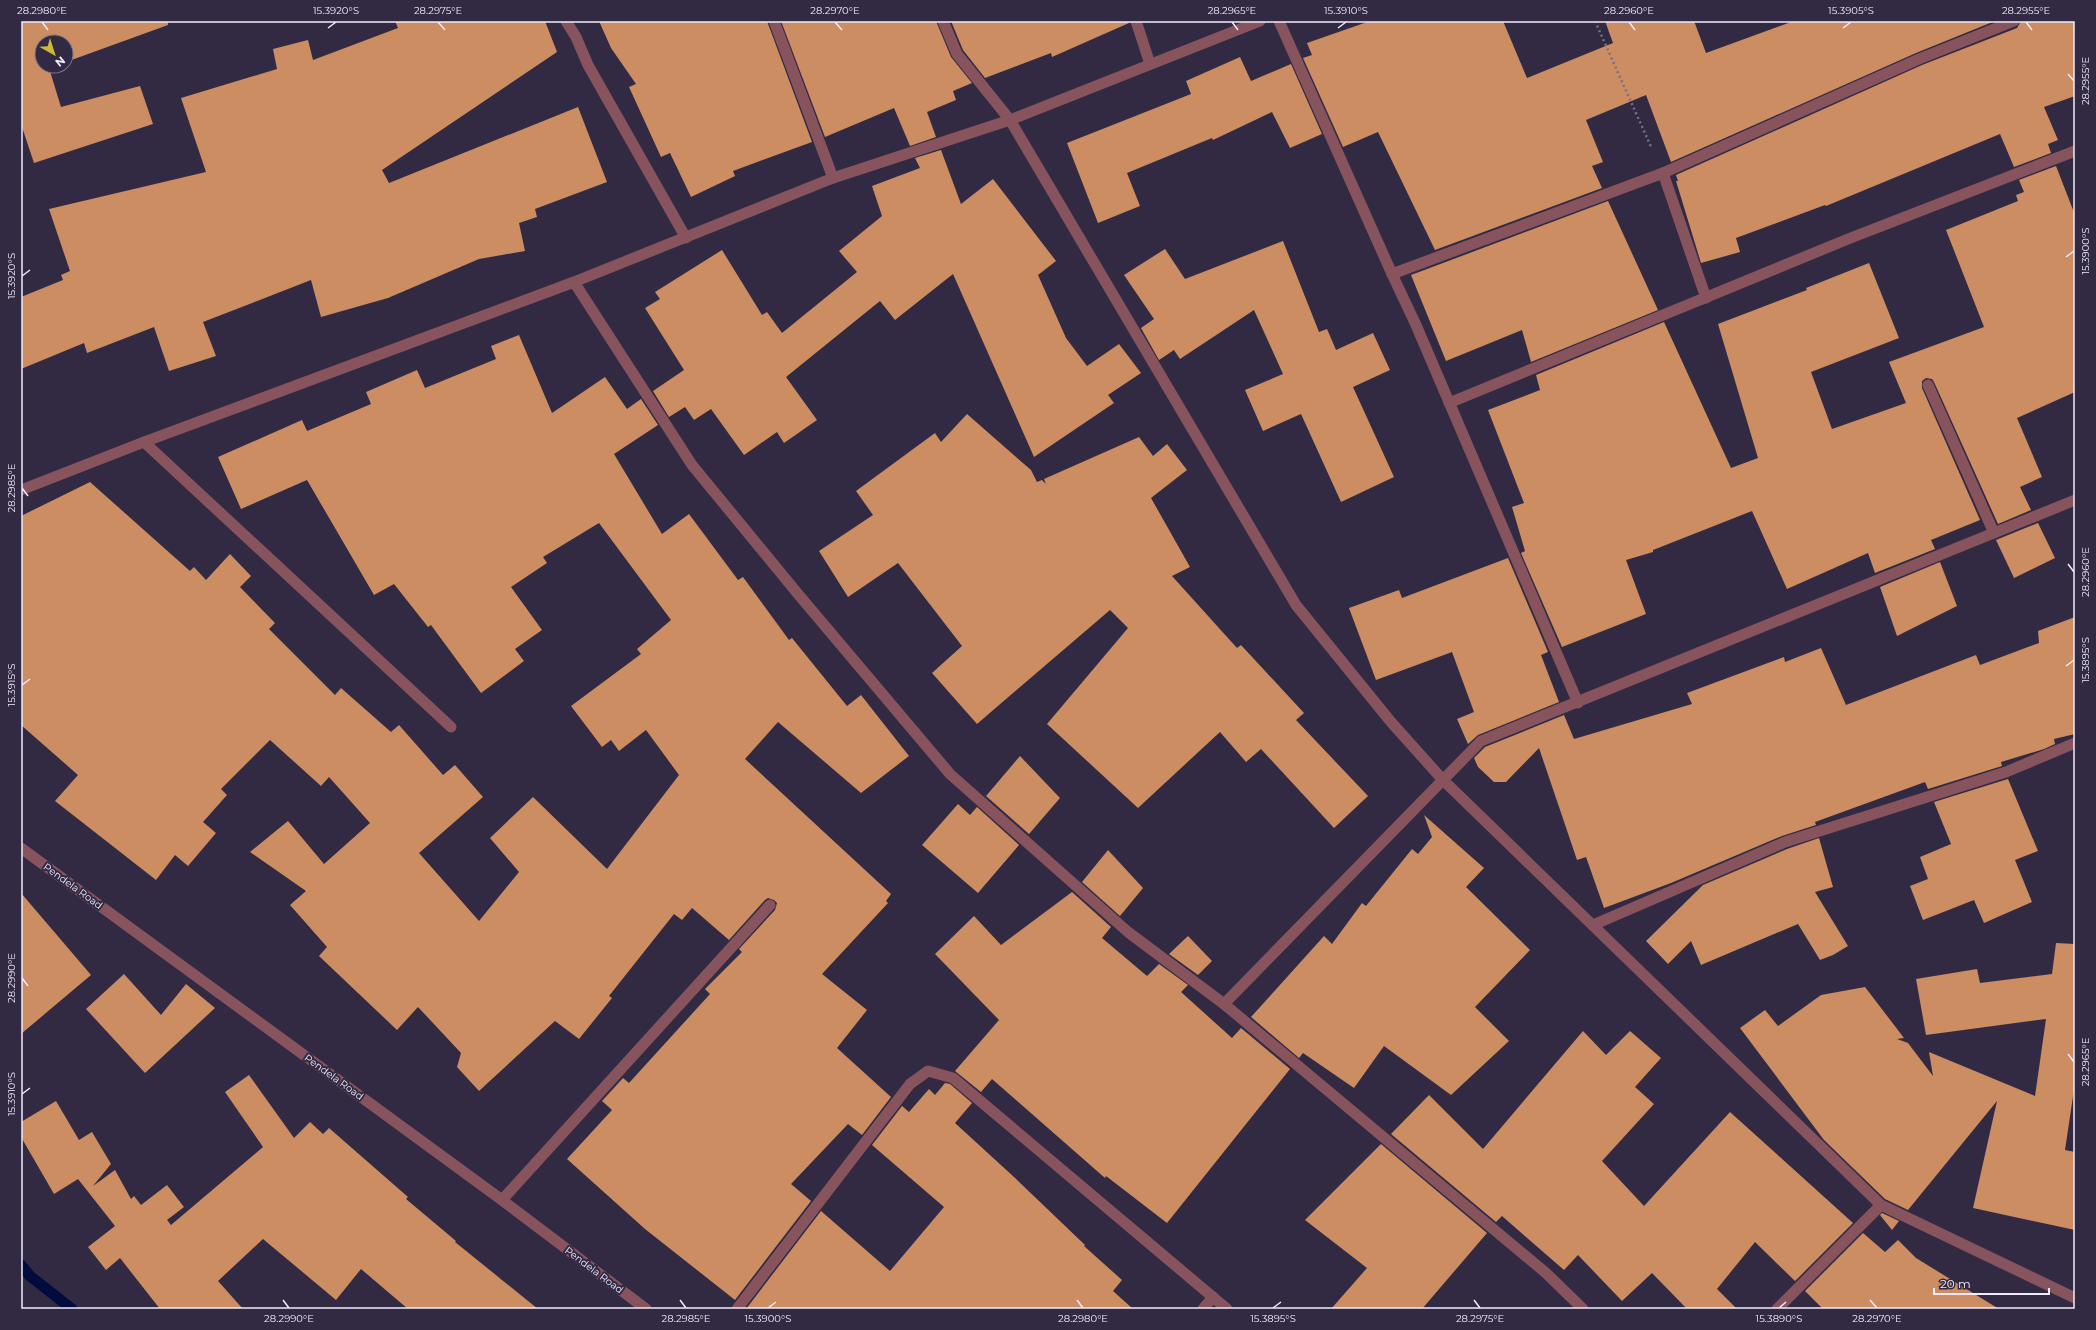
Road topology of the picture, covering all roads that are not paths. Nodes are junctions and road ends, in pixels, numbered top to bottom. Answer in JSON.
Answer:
{"nodes":[{"id":1,"x":566,"y":21,"type":"edge"},
{"id":2,"x":774,"y":21,"type":"edge"},
{"id":3,"x":943,"y":21,"type":"edge"},
{"id":4,"x":1136,"y":21,"type":"edge"},
{"id":5,"x":1260,"y":21,"type":"edge"},
{"id":6,"x":1279,"y":21,"type":"edge"},
{"id":7,"x":2014,"y":21,"type":"edge"},
{"id":8,"x":1150,"y":64,"type":"junction"},
{"id":9,"x":1010,"y":120,"type":"junction"},
{"id":10,"x":2075,"y":151,"type":"edge"},
{"id":11,"x":1663,"y":173,"type":"junction"},
{"id":12,"x":833,"y":178,"type":"junction"},
{"id":13,"x":686,"y":238,"type":"junction"},
{"id":14,"x":1392,"y":274,"type":"junction"},
{"id":15,"x":574,"y":282,"type":"junction"},
{"id":16,"x":1706,"y":298,"type":"junction"},
{"id":17,"x":1928,"y":385,"type":"dead end"},
{"id":18,"x":1449,"y":403,"type":"junction"},
{"id":19,"x":144,"y":442,"type":"junction"},
{"id":20,"x":21,"y":490,"type":"edge"},
{"id":21,"x":2075,"y":500,"type":"edge"},
{"id":22,"x":1994,"y":533,"type":"junction"},
{"id":23,"x":1578,"y":703,"type":"junction"},
{"id":24,"x":451,"y":727,"type":"dead end"},
{"id":25,"x":2075,"y":743,"type":"edge"},
{"id":26,"x":1443,"y":780,"type":"junction"},
{"id":27,"x":23,"y":853,"type":"edge"},
{"id":28,"x":770,"y":904,"type":"dead end"},
{"id":29,"x":1593,"y":925,"type":"junction"},
{"id":30,"x":1224,"y":1004,"type":"junction"},
{"id":31,"x":502,"y":1200,"type":"junction"},
{"id":32,"x":1881,"y":1205,"type":"junction"},
{"id":33,"x":1213,"y":1297,"type":"junction"},
{"id":34,"x":2075,"y":1298,"type":"edge"},
{"id":35,"x":646,"y":1309,"type":"edge"},
{"id":36,"x":737,"y":1309,"type":"edge"},
{"id":37,"x":1203,"y":1309,"type":"edge"},
{"id":38,"x":1227,"y":1309,"type":"edge"},
{"id":39,"x":1583,"y":1309,"type":"edge"},
{"id":40,"x":1777,"y":1309,"type":"edge"}],
"edges":[{"from":1,"to":13,"type":"street"},
{"from":2,"to":12,"type":"street"},
{"from":3,"to":9,"type":"street"},
{"from":4,"to":8,"type":"street"},
{"from":5,"to":8,"type":"street"},
{"from":6,"to":14,"type":"street"},
{"from":7,"to":11,"type":"street"},
{"from":8,"to":9,"type":"street"},
{"from":9,"to":12,"type":"street"},
{"from":9,"to":26,"type":"street"},
{"from":10,"to":16,"type":"street"},
{"from":11,"to":14,"type":"street"},
{"from":11,"to":16,"type":"street"},
{"from":12,"to":13,"type":"street"},
{"from":13,"to":15,"type":"street"},
{"from":14,"to":18,"type":"street"},
{"from":15,"to":19,"type":"street"},
{"from":15,"to":30,"type":"street"},
{"from":16,"to":18,"type":"street"},
{"from":17,"to":22,"type":"street"},
{"from":18,"to":23,"type":"street"},
{"from":19,"to":20,"type":"street"},
{"from":19,"to":24,"type":"street"},
{"from":21,"to":22,"type":"street"},
{"from":22,"to":23,"type":"street"},
{"from":23,"to":26,"type":"street"},
{"from":25,"to":29,"type":"street"},
{"from":26,"to":29,"type":"street"},
{"from":26,"to":30,"type":"street"},
{"from":27,"to":31,"type":"street","name":"Pendela Road"},
{"from":28,"to":31,"type":"street"},
{"from":29,"to":32,"type":"street"},
{"from":30,"to":39,"type":"street"},
{"from":31,"to":35,"type":"street","name":"Pendela Road"},
{"from":32,"to":34,"type":"street"},
{"from":32,"to":40,"type":"street"},
{"from":33,"to":36,"type":"street"},
{"from":33,"to":37,"type":"street"},
{"from":33,"to":38,"type":"street"}]}
